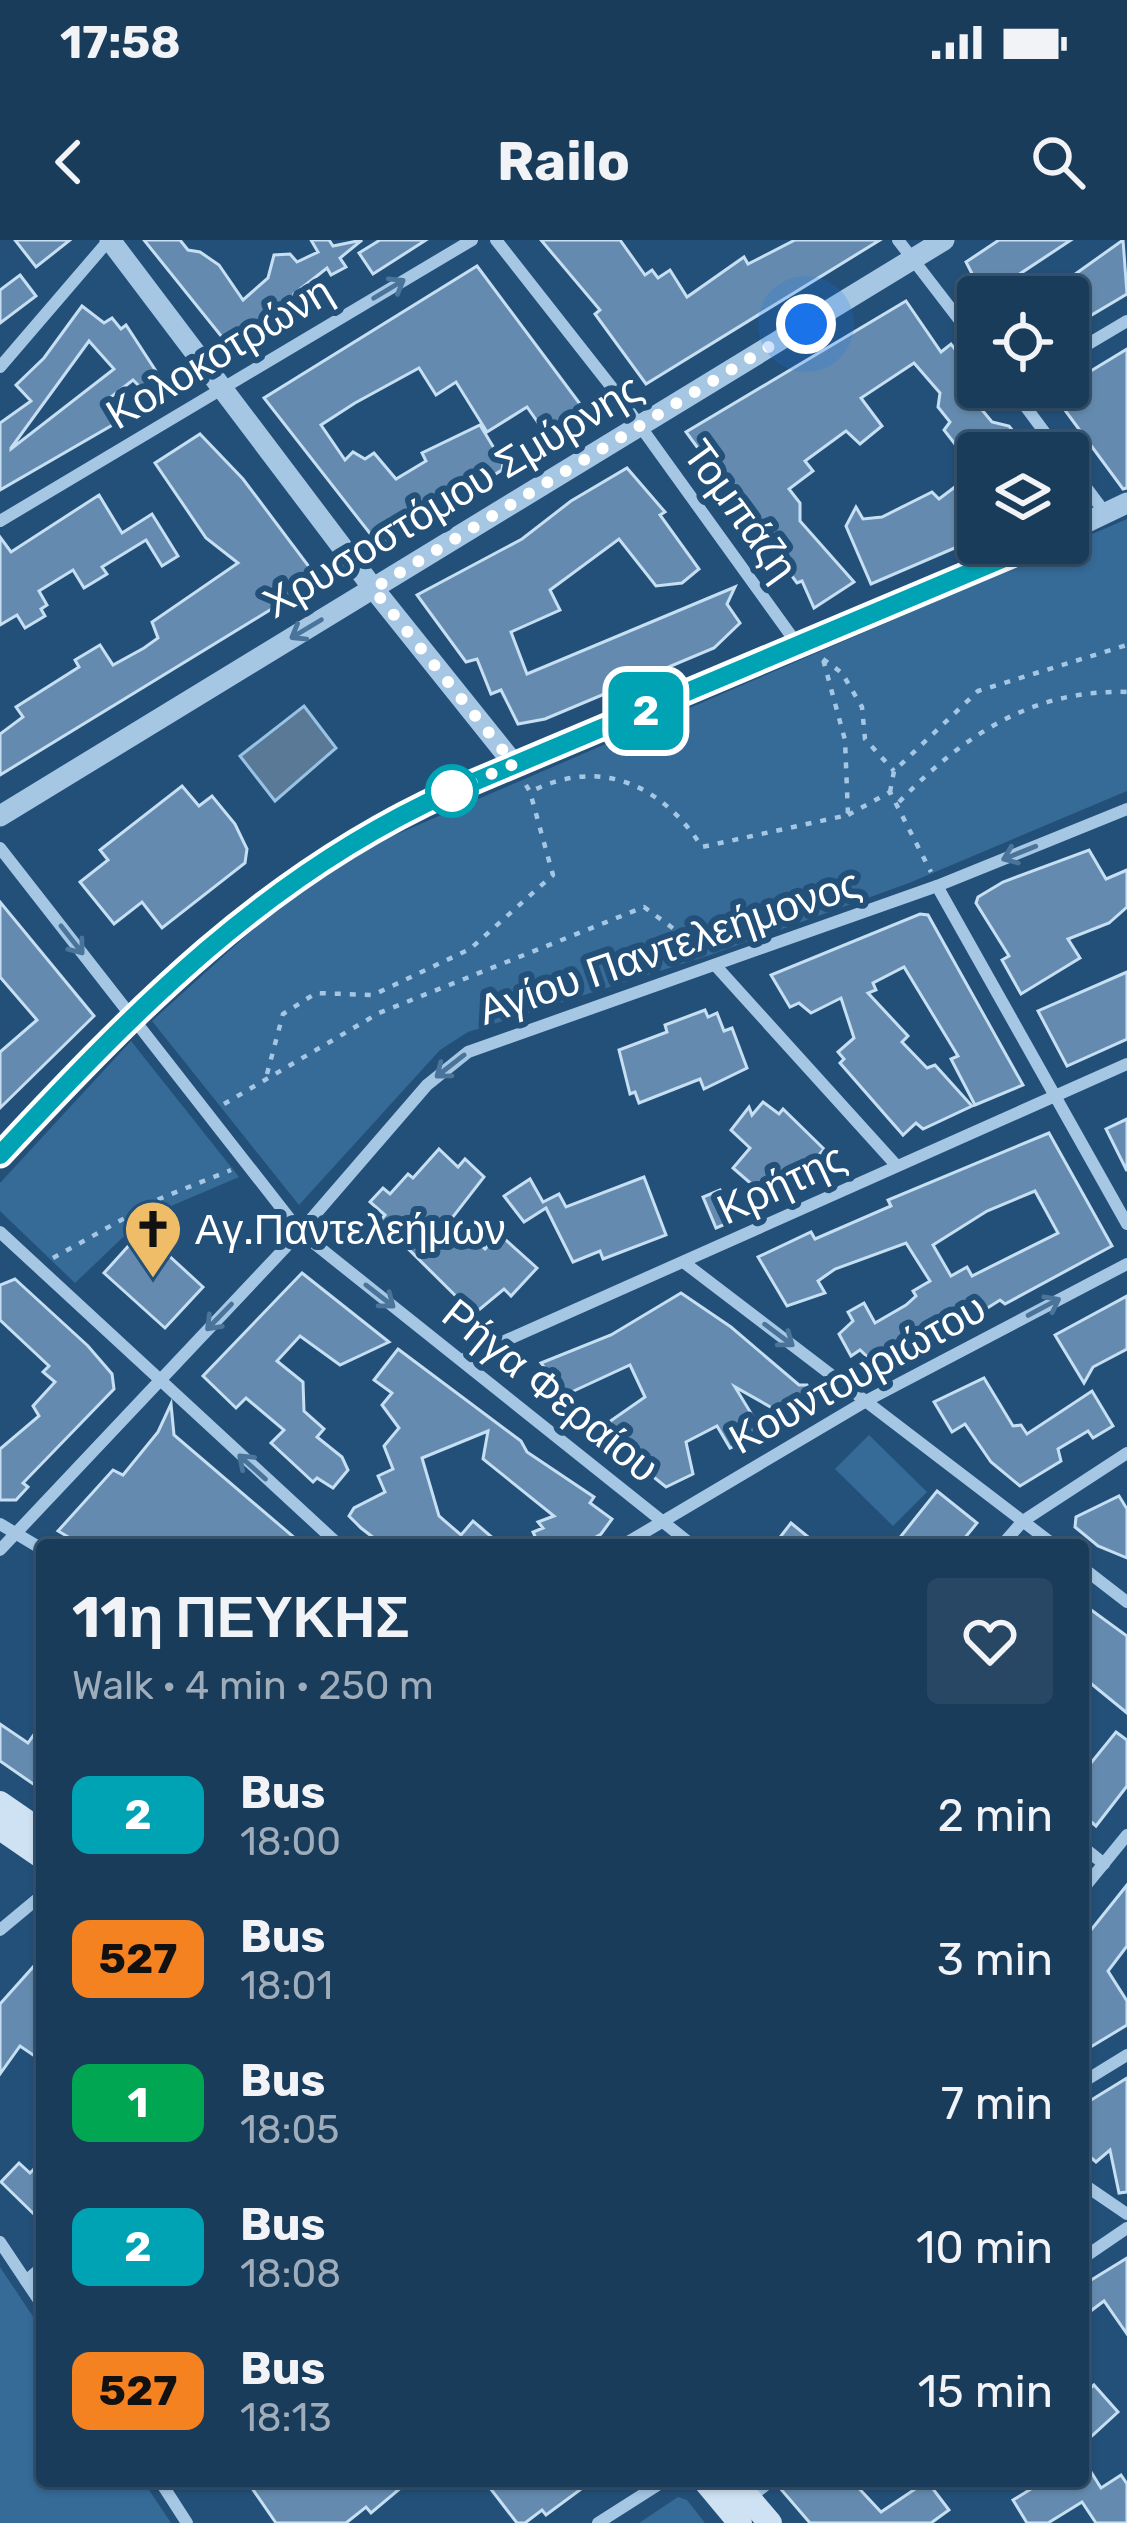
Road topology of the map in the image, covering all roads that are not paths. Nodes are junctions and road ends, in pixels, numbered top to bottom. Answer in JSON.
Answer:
{"nodes":[{"id":1,"x":110,"y":240,"type":"edge"},
{"id":2,"x":472,"y":240,"type":"edge"},
{"id":3,"x":496,"y":240,"type":"edge"},
{"id":4,"x":898,"y":240,"type":"edge"},
{"id":5,"x":944,"y":240,"type":"edge"},
{"id":6,"x":913,"y":259,"type":"junction"},
{"id":7,"x":957,"y":317,"type":"edge"},
{"id":8,"x":1127,"y":321,"type":"edge"},
{"id":9,"x":1089,"y":344,"type":"edge"},
{"id":10,"x":0,"y":367,"type":"edge"},
{"id":11,"x":222,"y":388,"type":"junction"},
{"id":12,"x":640,"y":426,"type":"junction"},
{"id":13,"x":1089,"y":492,"type":"edge"},
{"id":14,"x":1127,"y":503,"type":"edge"},
{"id":15,"x":1106,"y":514,"type":"junction"},
{"id":16,"x":0,"y":521,"type":"edge"},
{"id":17,"x":1089,"y":522,"type":"edge"},
{"id":18,"x":995,"y":564,"type":"edge"},
{"id":19,"x":373,"y":589,"type":"junction"},
{"id":20,"x":811,"y":650,"type":"junction"},
{"id":21,"x":514,"y":764,"type":"junction"},
{"id":22,"x":1127,"y":808,"type":"edge"},
{"id":23,"x":0,"y":816,"type":"edge"},
{"id":24,"x":0,"y":848,"type":"edge"},
{"id":25,"x":938,"y":886,"type":"junction"},
{"id":26,"x":715,"y":965,"type":"junction"},
{"id":27,"x":129,"y":1017,"type":"junction"},
{"id":28,"x":1127,"y":1064,"type":"edge"},
{"id":29,"x":1054,"y":1095,"type":"junction"},
{"id":30,"x":0,"y":1154,"type":"edge"},
{"id":31,"x":896,"y":1165,"type":"junction"},
{"id":32,"x":1127,"y":1224,"type":"edge"},
{"id":33,"x":0,"y":1232,"type":"edge"},
{"id":34,"x":300,"y":1232,"type":"junction"},
{"id":35,"x":686,"y":1264,"type":"junction"},
{"id":36,"x":1127,"y":1264,"type":"edge"},
{"id":37,"x":462,"y":1360,"type":"junction"},
{"id":38,"x":157,"y":1381,"type":"junction"},
{"id":39,"x":866,"y":1401,"type":"junction"},
{"id":40,"x":1127,"y":1453,"type":"edge"},
{"id":41,"x":663,"y":1521,"type":"junction"},
{"id":42,"x":1023,"y":1521,"type":"junction"},
{"id":43,"x":0,"y":1524,"type":"edge"},
{"id":44,"x":16,"y":1533,"type":"junction"},
{"id":45,"x":332,"y":1539,"type":"edge"},
{"id":46,"x":632,"y":1539,"type":"edge"},
{"id":47,"x":685,"y":1539,"type":"edge"},
{"id":48,"x":1007,"y":1539,"type":"edge"},
{"id":49,"x":1046,"y":1539,"type":"edge"},
{"id":50,"x":36,"y":1545,"type":"edge"},
{"id":51,"x":0,"y":1550,"type":"edge"},
{"id":52,"x":1089,"y":1573,"type":"edge"},
{"id":53,"x":1127,"y":1602,"type":"edge"},
{"id":54,"x":0,"y":1803,"type":"edge"},
{"id":55,"x":0,"y":1828,"type":"edge"},
{"id":56,"x":36,"y":1828,"type":"edge"},
{"id":57,"x":1127,"y":1834,"type":"edge"},
{"id":58,"x":1089,"y":1852,"type":"edge"},
{"id":59,"x":36,"y":1853,"type":"edge"},
{"id":60,"x":1104,"y":1864,"type":"junction"},
{"id":61,"x":1089,"y":1882,"type":"edge"},
{"id":62,"x":36,"y":1900,"type":"edge"},
{"id":63,"x":0,"y":1930,"type":"edge"},
{"id":64,"x":1127,"y":2055,"type":"edge"},
{"id":65,"x":1089,"y":2078,"type":"edge"},
{"id":66,"x":1089,"y":2188,"type":"edge"},
{"id":67,"x":1127,"y":2214,"type":"edge"},
{"id":68,"x":1127,"y":2228,"type":"edge"},
{"id":69,"x":0,"y":2242,"type":"edge"},
{"id":70,"x":1089,"y":2254,"type":"edge"},
{"id":71,"x":36,"y":2272,"type":"edge"},
{"id":72,"x":26,"y":2281,"type":"junction"},
{"id":73,"x":36,"y":2296,"type":"edge"},
{"id":74,"x":164,"y":2487,"type":"edge"},
{"id":75,"x":655,"y":2487,"type":"edge"},
{"id":76,"x":710,"y":2487,"type":"edge"},
{"id":77,"x":742,"y":2489,"type":"edge"},
{"id":78,"x":604,"y":2522,"type":"edge"},
{"id":79,"x":188,"y":2523,"type":"edge"},
{"id":80,"x":740,"y":2523,"type":"edge"},
{"id":81,"x":770,"y":2523,"type":"edge"}],
"edges":[{"from":1,"to":10,"type":"street"},
{"from":1,"to":11,"type":"street"},
{"from":11,"to":2,"type":"street","name":"Κολοκοτρώνη","one_way":true},
{"from":3,"to":12,"type":"street","name":"Τομπάζη"},
{"from":4,"to":6,"type":"street"},
{"from":5,"to":6,"type":"street","name":"Χρυσοστόμου Σμύρνης"},
{"from":6,"to":7,"type":"street"},
{"from":6,"to":12,"type":"street","name":"Χρυσοστόμου Σμύρνης"},
{"from":8,"to":9,"type":"street"},
{"from":11,"to":16,"type":"street","name":"Κολοκοτρώνη"},
{"from":11,"to":19,"type":"street"},
{"from":12,"to":19,"type":"street","name":"Χρυσοστόμου Σμύρνης"},
{"from":12,"to":20,"type":"street","name":"Τομπάζη"},
{"from":13,"to":15,"type":"street"},
{"from":14,"to":15,"type":"street"},
{"from":15,"to":17,"type":"street"},
{"from":18,"to":20,"type":"street"},
{"from":19,"to":21,"type":"street"},
{"from":19,"to":23,"type":"street","name":"Χρυσοστόμου Σμύρνης","one_way":true},
{"from":20,"to":21,"type":"street"},
{"from":21,"to":27,"type":"street"},
{"from":22,"to":25,"type":"street","name":"Αγίου Παντελεήμονος","one_way":true},
{"from":24,"to":27,"type":"street","name":"Ρήγα Φεραίου","one_way":true},
{"from":25,"to":26,"type":"street","name":"Αγίου Παντελεήμονος"},
{"from":25,"to":29,"type":"street"},
{"from":26,"to":31,"type":"street"},
{"from":26,"to":34,"type":"street","name":"Αγίου Παντελεήμονος","one_way":true},
{"from":27,"to":30,"type":"street"},
{"from":27,"to":34,"type":"street","name":"Ρήγα Φεραίου"},
{"from":28,"to":29,"type":"street","name":"Κρήτης"},
{"from":29,"to":31,"type":"street","name":"Κρήτης"},
{"from":29,"to":32,"type":"street"},
{"from":31,"to":35,"type":"street","name":"Κρήτης"},
{"from":33,"to":38,"type":"street"},
{"from":34,"to":37,"type":"street","name":"Ρήγα Φεραίου","one_way":true},
{"from":34,"to":38,"type":"street","name":"Αγίου Παντελεήμονος","one_way":true},
{"from":35,"to":37,"type":"street","name":"Κρήτης"},
{"from":35,"to":39,"type":"street","one_way":true},
{"from":39,"to":36,"type":"street","name":"Κουντουριώτου","one_way":true},
{"from":37,"to":41,"type":"street","name":"Ρήγα Φεραίου"},
{"from":38,"to":44,"type":"street","name":"Αγίου Παντελεήμονος"},
{"from":45,"to":38,"type":"street","one_way":true},
{"from":39,"to":41,"type":"street","name":"Κουντουριώτου"},
{"from":39,"to":42,"type":"street"},
{"from":40,"to":42,"type":"street"},
{"from":41,"to":46,"type":"street","name":"Κουντουριώτου"},
{"from":41,"to":47,"type":"street","name":"Ρήγα Φεραίου"},
{"from":42,"to":48,"type":"street"},
{"from":42,"to":49,"type":"street"},
{"from":43,"to":44,"type":"street"},
{"from":44,"to":50,"type":"street"},
{"from":44,"to":51,"type":"street","name":"Αγίου Παντελεήμονος"},
{"from":52,"to":53,"type":"street"},
{"from":54,"to":56,"type":"main road"},
{"from":55,"to":59,"type":"main road"},
{"from":57,"to":60,"type":"street"},
{"from":58,"to":60,"type":"street"},
{"from":60,"to":61,"type":"street"},
{"from":62,"to":63,"type":"street"},
{"from":64,"to":65,"type":"street"},
{"from":66,"to":67,"type":"street"},
{"from":68,"to":70,"type":"street"},
{"from":69,"to":72,"type":"street"},
{"from":71,"to":72,"type":"street"},
{"from":72,"to":73,"type":"street"},
{"from":74,"to":79,"type":"street"},
{"from":75,"to":78,"type":"street"},
{"from":76,"to":80,"type":"main road"},
{"from":77,"to":81,"type":"main road"}]}
